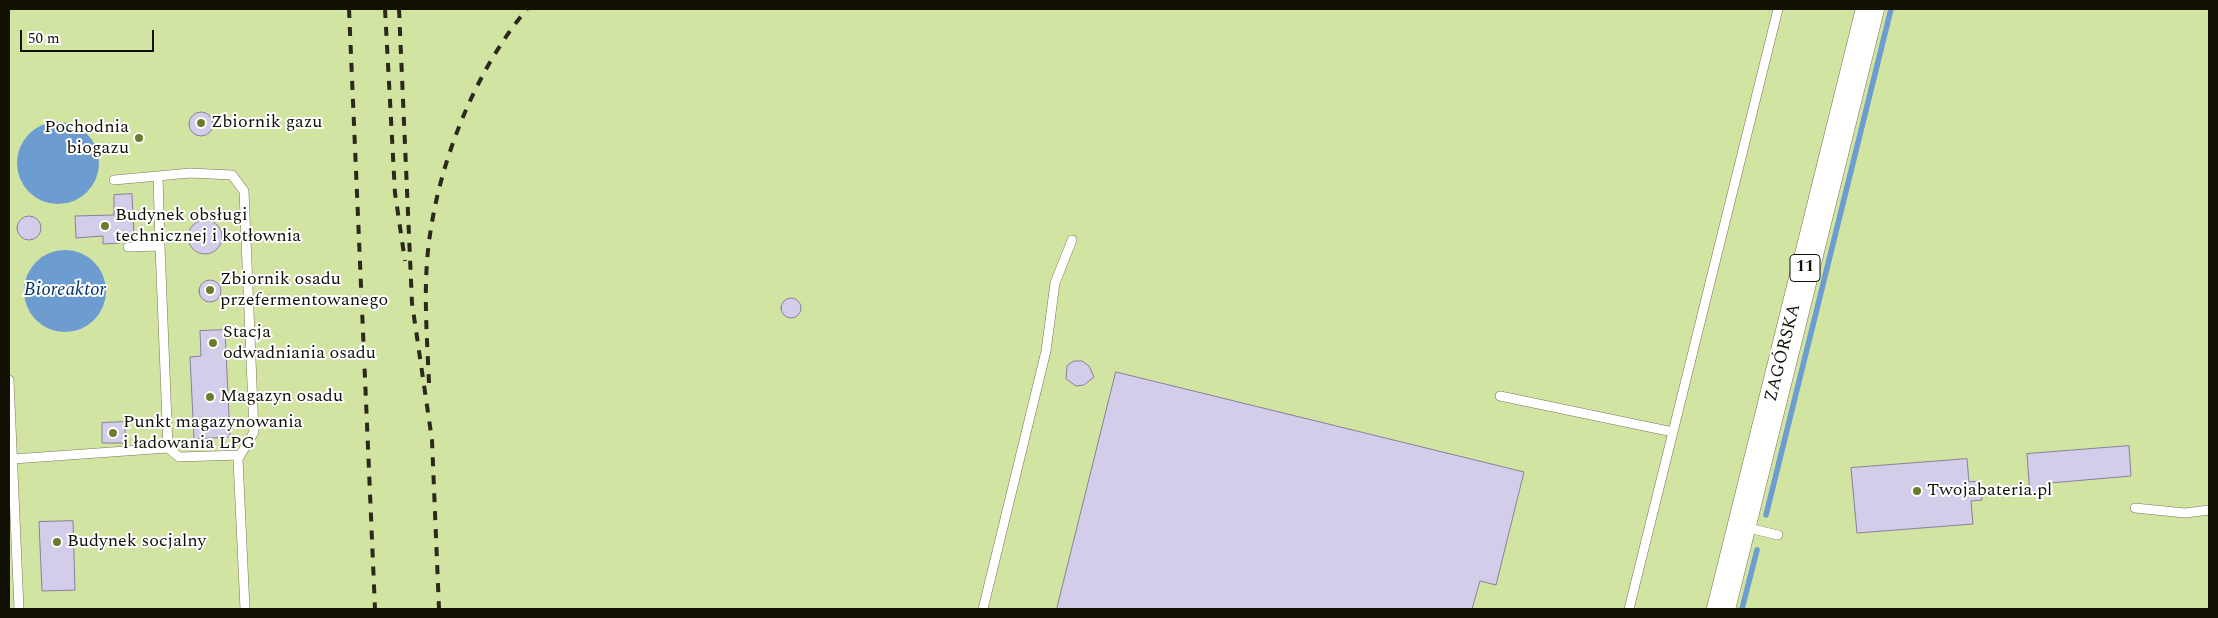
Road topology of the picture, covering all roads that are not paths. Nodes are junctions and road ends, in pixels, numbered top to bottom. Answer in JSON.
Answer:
{"nodes":[{"id":1,"x":1778,"y":9,"type":"edge"},
{"id":2,"x":1870,"y":9,"type":"edge"},
{"id":3,"x":158,"y":176,"type":"junction"},
{"id":4,"x":114,"y":180,"type":"dead end"},
{"id":5,"x":1072,"y":240,"type":"dead end"},
{"id":6,"x":160,"y":246,"type":"junction"},
{"id":7,"x":128,"y":247,"type":"dead end"},
{"id":8,"x":9,"y":380,"type":"edge"},
{"id":9,"x":1500,"y":396,"type":"dead end"},
{"id":10,"x":1673,"y":432,"type":"junction"},
{"id":11,"x":10,"y":441,"type":"edge"},
{"id":12,"x":168,"y":448,"type":"junction"},
{"id":13,"x":240,"y":455,"type":"junction"},
{"id":14,"x":13,"y":459,"type":"junction"},
{"id":15,"x":2135,"y":508,"type":"dead end"},
{"id":16,"x":2209,"y":510,"type":"edge"},
{"id":17,"x":1741,"y":527,"type":"junction"},
{"id":18,"x":1778,"y":535,"type":"dead end"},
{"id":19,"x":19,"y":609,"type":"edge"},
{"id":20,"x":245,"y":609,"type":"edge"},
{"id":21,"x":983,"y":609,"type":"edge"},
{"id":22,"x":1629,"y":609,"type":"edge"},
{"id":23,"x":1721,"y":609,"type":"edge"}],
"edges":[{"from":1,"to":10,"type":"lane"},
{"from":2,"to":17,"type":"highway","name":"ZAGÓRSKA","number":"11"},
{"from":3,"to":4,"type":"lane"},
{"from":3,"to":6,"type":"lane"},
{"from":3,"to":13,"type":"lane"},
{"from":5,"to":21,"type":"lane"},
{"from":6,"to":7,"type":"lane"},
{"from":6,"to":12,"type":"lane"},
{"from":8,"to":11,"type":"lane"},
{"from":9,"to":10,"type":"lane"},
{"from":10,"to":22,"type":"lane"},
{"from":11,"to":14,"type":"lane"},
{"from":12,"to":13,"type":"lane"},
{"from":12,"to":14,"type":"lane"},
{"from":13,"to":20,"type":"lane"},
{"from":14,"to":19,"type":"lane"},
{"from":15,"to":16,"type":"lane"},
{"from":17,"to":18,"type":"lane"},
{"from":17,"to":23,"type":"highway","name":"ZAGÓRSKA","number":"11"}]}
